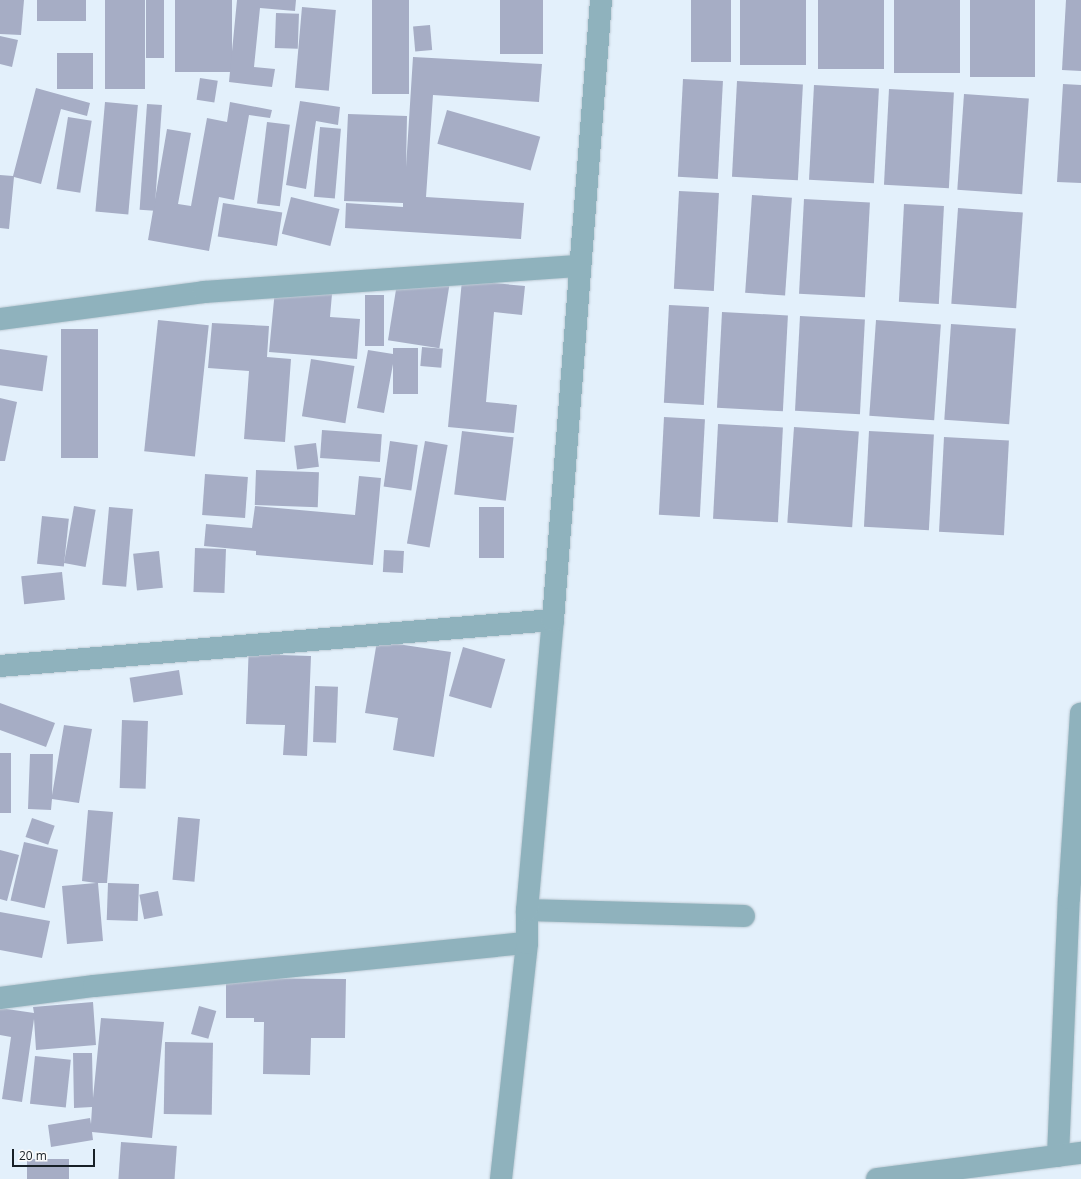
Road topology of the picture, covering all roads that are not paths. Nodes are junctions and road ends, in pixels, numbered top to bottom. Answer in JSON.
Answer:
{"nodes":[{"id":1,"x":601,"y":0,"type":"edge"},
{"id":2,"x":580,"y":266,"type":"junction"},
{"id":3,"x":0,"y":319,"type":"edge"},
{"id":4,"x":553,"y":620,"type":"junction"},
{"id":5,"x":0,"y":666,"type":"edge"},
{"id":6,"x":1081,"y":713,"type":"edge"},
{"id":7,"x":527,"y":910,"type":"junction"},
{"id":8,"x":744,"y":916,"type":"dead end"},
{"id":9,"x":527,"y":943,"type":"junction"},
{"id":10,"x":0,"y":998,"type":"edge"},
{"id":11,"x":1081,"y":1153,"type":"edge"},
{"id":12,"x":1058,"y":1156,"type":"junction"},
{"id":13,"x":501,"y":1179,"type":"edge"},
{"id":14,"x":876,"y":1179,"type":"edge"}],
"edges":[{"from":1,"to":2,"type":"street"},
{"from":2,"to":3,"type":"street"},
{"from":2,"to":4,"type":"street"},
{"from":4,"to":5,"type":"street"},
{"from":4,"to":7,"type":"street"},
{"from":6,"to":12,"type":"street"},
{"from":7,"to":8,"type":"street"},
{"from":7,"to":9,"type":"street"},
{"from":9,"to":10,"type":"street"},
{"from":9,"to":13,"type":"street"},
{"from":11,"to":12,"type":"street"},
{"from":12,"to":14,"type":"street"}]}
